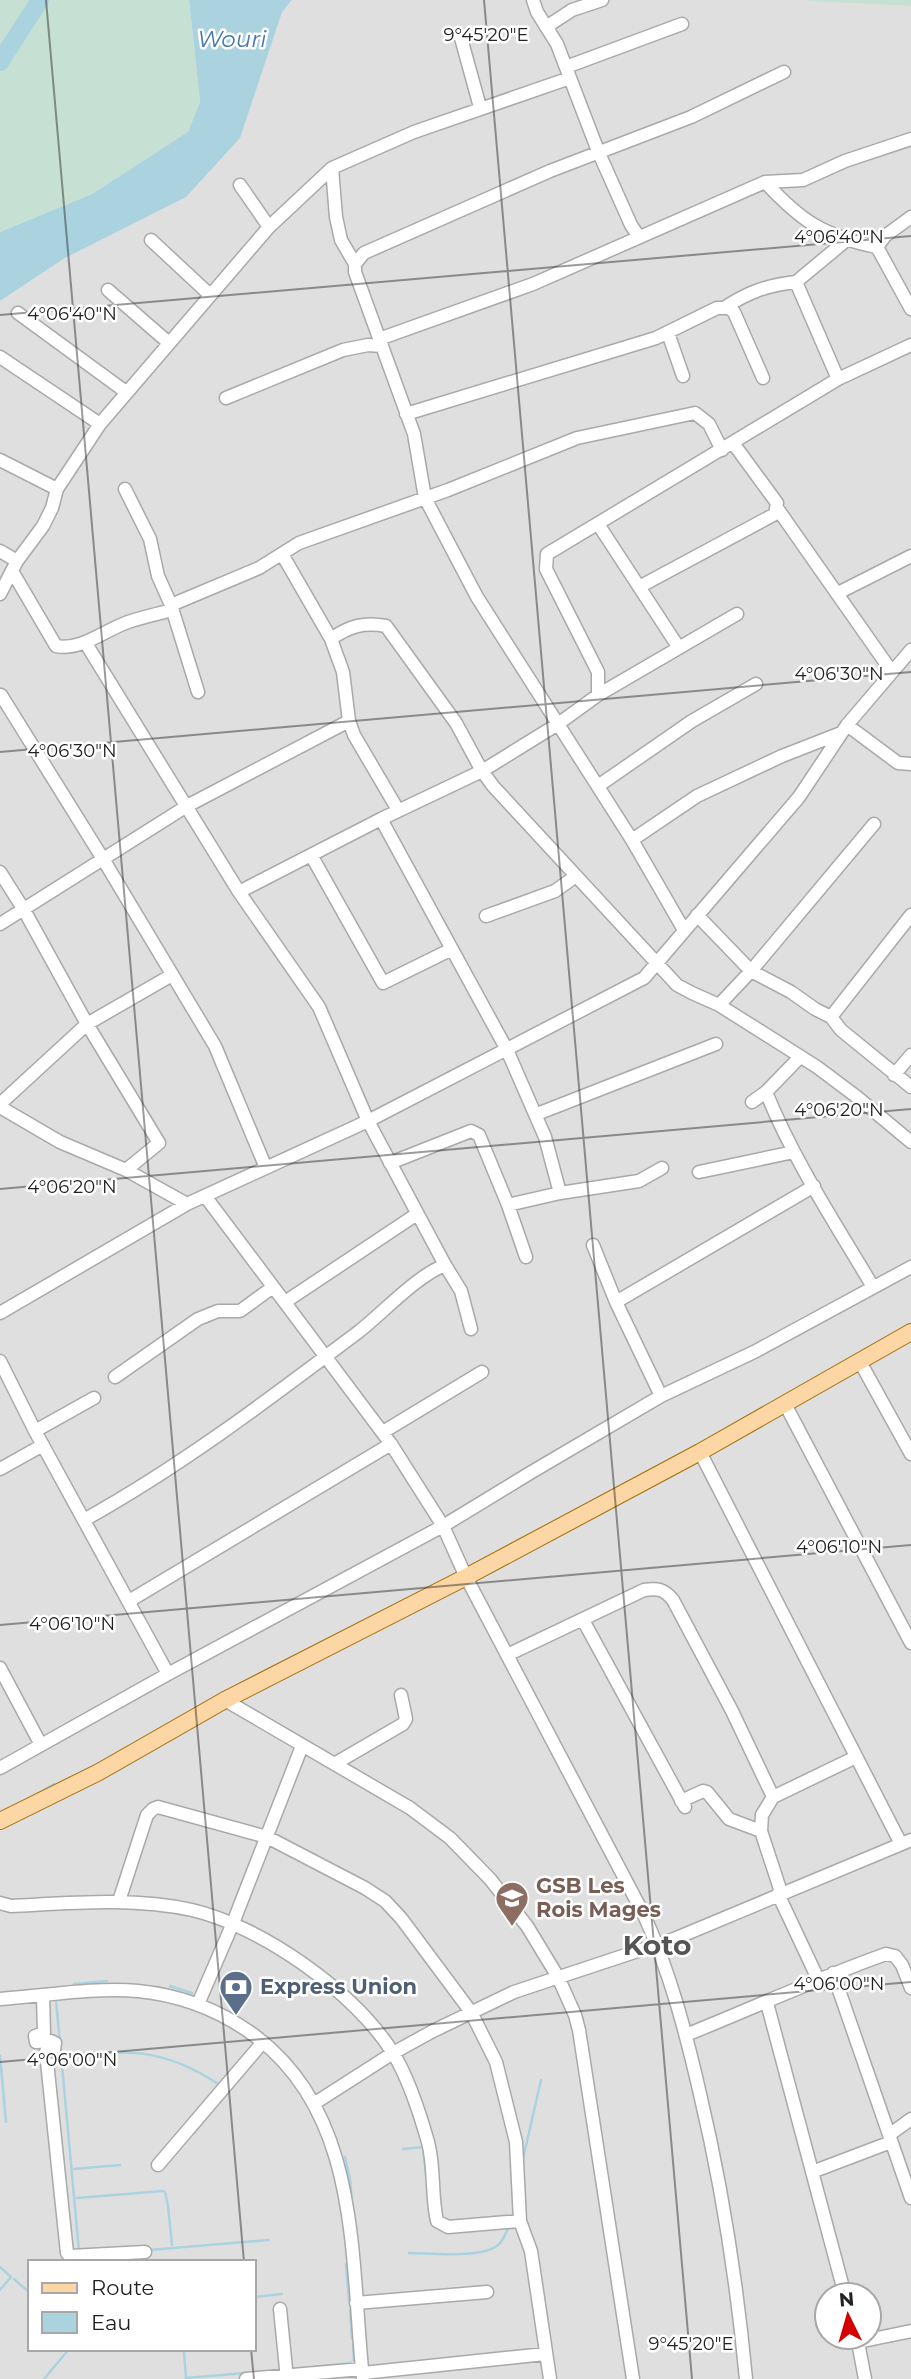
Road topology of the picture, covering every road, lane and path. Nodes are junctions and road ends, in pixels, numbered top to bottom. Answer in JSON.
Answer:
{"nodes":[{"id":1,"x":533,"y":0,"type":"edge"},
{"id":2,"x":602,"y":0,"type":"edge"},
{"id":3,"x":682,"y":24,"type":"dead end"},
{"id":4,"x":546,"y":27,"type":"junction"},
{"id":5,"x":461,"y":38,"type":"dead end"},
{"id":6,"x":568,"y":72,"type":"junction"},
{"id":7,"x":784,"y":72,"type":"dead end"},
{"id":8,"x":480,"y":107,"type":"junction"},
{"id":9,"x":911,"y":139,"type":"edge"},
{"id":10,"x":598,"y":151,"type":"junction"},
{"id":11,"x":332,"y":168,"type":"junction"},
{"id":12,"x":765,"y":182,"type":"junction"},
{"id":13,"x":240,"y":185,"type":"dead end"},
{"id":14,"x":911,"y":217,"type":"edge"},
{"id":15,"x":269,"y":227,"type":"junction"},
{"id":16,"x":639,"y":237,"type":"junction"},
{"id":17,"x":849,"y":238,"type":"junction"},
{"id":18,"x":150,"y":240,"type":"dead end"},
{"id":19,"x":877,"y":247,"type":"junction"},
{"id":20,"x":355,"y":264,"type":"junction"},
{"id":21,"x":796,"y":282,"type":"junction"},
{"id":22,"x":108,"y":290,"type":"dead end"},
{"id":23,"x":209,"y":294,"type":"junction"},
{"id":24,"x":724,"y":307,"type":"junction"},
{"id":25,"x":911,"y":309,"type":"edge"},
{"id":26,"x":18,"y":313,"type":"dead end"},
{"id":27,"x":668,"y":332,"type":"junction"},
{"id":28,"x":169,"y":343,"type":"junction"},
{"id":29,"x":381,"y":343,"type":"junction"},
{"id":30,"x":911,"y":345,"type":"edge"},
{"id":31,"x":0,"y":356,"type":"edge"},
{"id":32,"x":682,"y":376,"type":"dead end"},
{"id":33,"x":763,"y":378,"type":"dead end"},
{"id":34,"x":838,"y":379,"type":"junction"},
{"id":35,"x":126,"y":392,"type":"junction"},
{"id":36,"x":226,"y":398,"type":"dead end"},
{"id":37,"x":406,"y":414,"type":"junction"},
{"id":38,"x":100,"y":424,"type":"junction"},
{"id":39,"x":727,"y":447,"type":"junction"},
{"id":40,"x":0,"y":460,"type":"edge"},
{"id":41,"x":57,"y":489,"type":"junction"},
{"id":42,"x":125,"y":489,"type":"dead end"},
{"id":43,"x":425,"y":498,"type":"junction"},
{"id":44,"x":778,"y":508,"type":"junction"},
{"id":45,"x":598,"y":524,"type":"junction"},
{"id":46,"x":0,"y":551,"type":"edge"},
{"id":47,"x":282,"y":554,"type":"junction"},
{"id":48,"x":911,"y":556,"type":"edge"},
{"id":49,"x":14,"y":566,"type":"junction"},
{"id":50,"x":639,"y":587,"type":"junction"},
{"id":51,"x":838,"y":593,"type":"junction"},
{"id":52,"x":0,"y":594,"type":"edge"},
{"id":53,"x":172,"y":607,"type":"junction"},
{"id":54,"x":737,"y":614,"type":"dead end"},
{"id":55,"x":331,"y":639,"type":"junction"},
{"id":56,"x":85,"y":642,"type":"junction"},
{"id":57,"x":679,"y":648,"type":"junction"},
{"id":58,"x":911,"y":650,"type":"edge"},
{"id":59,"x":892,"y":672,"type":"junction"},
{"id":60,"x":756,"y":684,"type":"dead end"},
{"id":61,"x":198,"y":692,"type":"dead end"},
{"id":62,"x":1,"y":695,"type":"edge"},
{"id":63,"x":598,"y":695,"type":"junction"},
{"id":64,"x":349,"y":721,"type":"junction"},
{"id":65,"x":558,"y":724,"type":"junction"},
{"id":66,"x":844,"y":729,"type":"junction"},
{"id":67,"x":911,"y":764,"type":"edge"},
{"id":68,"x":482,"y":771,"type":"junction"},
{"id":69,"x":598,"y":786,"type":"junction"},
{"id":70,"x":187,"y":806,"type":"junction"},
{"id":71,"x":398,"y":810,"type":"junction"},
{"id":72,"x":381,"y":819,"type":"junction"},
{"id":73,"x":874,"y":824,"type":"dead end"},
{"id":74,"x":632,"y":840,"type":"junction"},
{"id":75,"x":311,"y":855,"type":"junction"},
{"id":76,"x":103,"y":859,"type":"junction"},
{"id":77,"x":0,"y":872,"type":"edge"},
{"id":78,"x":576,"y":876,"type":"junction"},
{"id":79,"x":239,"y":892,"type":"junction"},
{"id":80,"x":24,"y":910,"type":"junction"},
{"id":81,"x":697,"y":915,"type":"junction"},
{"id":82,"x":911,"y":915,"type":"edge"},
{"id":83,"x":486,"y":916,"type":"dead end"},
{"id":84,"x":0,"y":924,"type":"edge"},
{"id":85,"x":684,"y":930,"type":"junction"},
{"id":86,"x":452,"y":950,"type":"junction"},
{"id":87,"x":658,"y":964,"type":"junction"},
{"id":88,"x":751,"y":971,"type":"junction"},
{"id":89,"x":172,"y":975,"type":"junction"},
{"id":90,"x":719,"y":1005,"type":"junction"},
{"id":91,"x":831,"y":1017,"type":"junction"},
{"id":92,"x":87,"y":1024,"type":"junction"},
{"id":93,"x":716,"y":1044,"type":"dead end"},
{"id":94,"x":507,"y":1050,"type":"junction"},
{"id":95,"x":911,"y":1055,"type":"edge"},
{"id":96,"x":800,"y":1058,"type":"junction"},
{"id":97,"x":894,"y":1074,"type":"junction"},
{"id":98,"x":911,"y":1087,"type":"edge"},
{"id":99,"x":766,"y":1092,"type":"junction"},
{"id":100,"x":752,"y":1102,"type":"dead end"},
{"id":101,"x":0,"y":1106,"type":"edge"},
{"id":102,"x":537,"y":1114,"type":"junction"},
{"id":103,"x":368,"y":1121,"type":"junction"},
{"id":104,"x":911,"y":1142,"type":"edge"},
{"id":105,"x":794,"y":1152,"type":"junction"},
{"id":106,"x":390,"y":1163,"type":"junction"},
{"id":107,"x":266,"y":1168,"type":"junction"},
{"id":108,"x":662,"y":1168,"type":"dead end"},
{"id":109,"x":126,"y":1170,"type":"junction"},
{"id":110,"x":699,"y":1172,"type":"dead end"},
{"id":111,"x":814,"y":1186,"type":"junction"},
{"id":112,"x":560,"y":1193,"type":"junction"},
{"id":113,"x":205,"y":1196,"type":"junction"},
{"id":114,"x":187,"y":1204,"type":"junction"},
{"id":115,"x":508,"y":1205,"type":"junction"},
{"id":116,"x":418,"y":1214,"type":"junction"},
{"id":117,"x":593,"y":1245,"type":"dead end"},
{"id":118,"x":526,"y":1257,"type":"dead end"},
{"id":119,"x":445,"y":1265,"type":"junction"},
{"id":120,"x":911,"y":1267,"type":"edge"},
{"id":121,"x":273,"y":1287,"type":"junction"},
{"id":122,"x":873,"y":1287,"type":"junction"},
{"id":123,"x":285,"y":1302,"type":"junction"},
{"id":124,"x":616,"y":1302,"type":"junction"},
{"id":125,"x":0,"y":1313,"type":"edge"},
{"id":126,"x":471,"y":1329,"type":"dead end"},
{"id":127,"x":911,"y":1332,"type":"edge"},
{"id":128,"x":326,"y":1356,"type":"junction"},
{"id":129,"x":859,"y":1360,"type":"junction"},
{"id":130,"x":0,"y":1361,"type":"edge"},
{"id":131,"x":482,"y":1372,"type":"dead end"},
{"id":132,"x":115,"y":1377,"type":"dead end"},
{"id":133,"x":662,"y":1396,"type":"junction"},
{"id":134,"x":94,"y":1398,"type":"dead end"},
{"id":135,"x":785,"y":1404,"type":"junction"},
{"id":136,"x":36,"y":1431,"type":"junction"},
{"id":137,"x":383,"y":1432,"type":"junction"},
{"id":138,"x":391,"y":1444,"type":"junction"},
{"id":139,"x":43,"y":1445,"type":"junction"},
{"id":140,"x":700,"y":1452,"type":"junction"},
{"id":141,"x":911,"y":1454,"type":"edge"},
{"id":142,"x":0,"y":1469,"type":"edge"},
{"id":143,"x":84,"y":1520,"type":"junction"},
{"id":144,"x":443,"y":1526,"type":"junction"},
{"id":145,"x":466,"y":1577,"type":"junction"},
{"id":146,"x":129,"y":1601,"type":"junction"},
{"id":147,"x":583,"y":1620,"type":"junction"},
{"id":148,"x":911,"y":1643,"type":"edge"},
{"id":149,"x":507,"y":1655,"type":"junction"},
{"id":150,"x":0,"y":1668,"type":"edge"},
{"id":151,"x":168,"y":1674,"type":"junction"},
{"id":152,"x":401,"y":1695,"type":"dead end"},
{"id":153,"x":225,"y":1700,"type":"junction"},
{"id":154,"x":41,"y":1745,"type":"junction"},
{"id":155,"x":302,"y":1746,"type":"junction"},
{"id":156,"x":856,"y":1757,"type":"junction"},
{"id":157,"x":336,"y":1763,"type":"junction"},
{"id":158,"x":0,"y":1768,"type":"edge"},
{"id":159,"x":773,"y":1797,"type":"junction"},
{"id":160,"x":0,"y":1821,"type":"edge"},
{"id":161,"x":761,"y":1831,"type":"junction"},
{"id":162,"x":267,"y":1837,"type":"junction"},
{"id":163,"x":906,"y":1842,"type":"edge"},
{"id":164,"x":779,"y":1893,"type":"junction"},
{"id":165,"x":119,"y":1901,"type":"junction"},
{"id":166,"x":0,"y":1903,"type":"edge"},
{"id":167,"x":233,"y":1923,"type":"junction"},
{"id":168,"x":657,"y":1945,"type":"junction"},
{"id":169,"x":832,"y":1973,"type":"junction"},
{"id":170,"x":558,"y":1977,"type":"junction"},
{"id":171,"x":818,"y":1979,"type":"junction"},
{"id":172,"x":911,"y":1988,"type":"edge"},
{"id":173,"x":43,"y":1996,"type":"junction"},
{"id":174,"x":0,"y":1999,"type":"edge"},
{"id":175,"x":767,"y":2003,"type":"junction"},
{"id":176,"x":198,"y":2004,"type":"junction"},
{"id":177,"x":471,"y":2012,"type":"junction"},
{"id":178,"x":686,"y":2035,"type":"junction"},
{"id":179,"x":264,"y":2042,"type":"junction"},
{"id":180,"x":393,"y":2053,"type":"junction"},
{"id":181,"x":315,"y":2103,"type":"junction"},
{"id":182,"x":911,"y":2119,"type":"edge"},
{"id":183,"x":890,"y":2138,"type":"junction"},
{"id":184,"x":158,"y":2165,"type":"dead end"},
{"id":185,"x":812,"y":2172,"type":"junction"},
{"id":186,"x":911,"y":2198,"type":"edge"},
{"id":187,"x":520,"y":2221,"type":"junction"},
{"id":188,"x":145,"y":2252,"type":"dead end"},
{"id":189,"x":841,"y":2281,"type":"edge"},
{"id":190,"x":487,"y":2292,"type":"dead end"},
{"id":191,"x":356,"y":2303,"type":"junction"},
{"id":192,"x":280,"y":2309,"type":"dead end"},
{"id":193,"x":911,"y":2331,"type":"edge"},
{"id":194,"x":883,"y":2335,"type":"edge"},
{"id":195,"x":859,"y":2351,"type":"edge"},
{"id":196,"x":545,"y":2354,"type":"junction"},
{"id":197,"x":363,"y":2374,"type":"edge"},
{"id":198,"x":287,"y":2377,"type":"edge"},
{"id":199,"x":246,"y":2379,"type":"edge"},
{"id":200,"x":550,"y":2379,"type":"edge"},
{"id":201,"x":633,"y":2379,"type":"edge"},
{"id":202,"x":746,"y":2379,"type":"edge"},
{"id":203,"x":865,"y":2379,"type":"edge"}],
"edges":[{"from":1,"to":4,"type":"street"},
{"from":2,"to":4,"type":"street"},
{"from":3,"to":6,"type":"street"},
{"from":4,"to":6,"type":"street"},
{"from":5,"to":8,"type":"street"},
{"from":6,"to":8,"type":"street"},
{"from":6,"to":10,"type":"street"},
{"from":7,"to":10,"type":"street"},
{"from":8,"to":11,"type":"street"},
{"from":9,"to":12,"type":"street"},
{"from":10,"to":16,"type":"street"},
{"from":10,"to":20,"type":"street"},
{"from":11,"to":15,"type":"street"},
{"from":11,"to":20,"type":"street"},
{"from":12,"to":16,"type":"street"},
{"from":12,"to":17,"type":"street"},
{"from":13,"to":15,"type":"street"},
{"from":14,"to":19,"type":"street"},
{"from":15,"to":23,"type":"street"},
{"from":16,"to":29,"type":"street"},
{"from":17,"to":19,"type":"street"},
{"from":17,"to":21,"type":"street"},
{"from":18,"to":23,"type":"street"},
{"from":19,"to":25,"type":"street"},
{"from":20,"to":29,"type":"street"},
{"from":21,"to":24,"type":"street"},
{"from":21,"to":34,"type":"street"},
{"from":22,"to":28,"type":"street"},
{"from":23,"to":28,"type":"street"},
{"from":24,"to":27,"type":"street"},
{"from":24,"to":33,"type":"street"},
{"from":26,"to":35,"type":"street"},
{"from":27,"to":32,"type":"street"},
{"from":27,"to":37,"type":"street"},
{"from":28,"to":35,"type":"street"},
{"from":29,"to":36,"type":"street"},
{"from":29,"to":37,"type":"street"},
{"from":30,"to":34,"type":"street"},
{"from":31,"to":38,"type":"street"},
{"from":34,"to":39,"type":"street"},
{"from":35,"to":38,"type":"street"},
{"from":37,"to":43,"type":"street"},
{"from":38,"to":41,"type":"street"},
{"from":39,"to":43,"type":"street"},
{"from":39,"to":44,"type":"street"},
{"from":39,"to":45,"type":"street"},
{"from":40,"to":41,"type":"street"},
{"from":41,"to":49,"type":"street"},
{"from":42,"to":53,"type":"street"},
{"from":43,"to":47,"type":"street"},
{"from":43,"to":65,"type":"street"},
{"from":44,"to":50,"type":"street"},
{"from":44,"to":51,"type":"street"},
{"from":45,"to":50,"type":"street"},
{"from":45,"to":63,"type":"street"},
{"from":46,"to":49,"type":"street"},
{"from":47,"to":53,"type":"street"},
{"from":47,"to":55,"type":"street"},
{"from":48,"to":51,"type":"street"},
{"from":49,"to":52,"type":"street"},
{"from":49,"to":56,"type":"street"},
{"from":50,"to":57,"type":"street"},
{"from":51,"to":59,"type":"street"},
{"from":53,"to":56,"type":"street"},
{"from":53,"to":61,"type":"street"},
{"from":54,"to":57,"type":"street"},
{"from":55,"to":64,"type":"street"},
{"from":55,"to":68,"type":"street"},
{"from":56,"to":70,"type":"street"},
{"from":57,"to":63,"type":"street"},
{"from":58,"to":59,"type":"street"},
{"from":59,"to":66,"type":"street"},
{"from":60,"to":69,"type":"street"},
{"from":62,"to":76,"type":"street"},
{"from":63,"to":65,"type":"street"},
{"from":64,"to":70,"type":"street"},
{"from":64,"to":71,"type":"street"},
{"from":65,"to":68,"type":"street"},
{"from":65,"to":69,"type":"street"},
{"from":66,"to":67,"type":"street"},
{"from":66,"to":74,"type":"street"},
{"from":66,"to":81,"type":"street"},
{"from":68,"to":71,"type":"street"},
{"from":68,"to":78,"type":"street"},
{"from":69,"to":74,"type":"street"},
{"from":70,"to":76,"type":"street"},
{"from":70,"to":79,"type":"street"},
{"from":71,"to":72,"type":"street"},
{"from":72,"to":75,"type":"street"},
{"from":72,"to":86,"type":"street"},
{"from":73,"to":88,"type":"street"},
{"from":74,"to":85,"type":"street"},
{"from":75,"to":79,"type":"street"},
{"from":75,"to":86,"type":"street"},
{"from":76,"to":80,"type":"street"},
{"from":76,"to":89,"type":"street"},
{"from":77,"to":80,"type":"street"},
{"from":78,"to":83,"type":"street"},
{"from":78,"to":87,"type":"street"},
{"from":79,"to":103,"type":"street"},
{"from":80,"to":84,"type":"street"},
{"from":80,"to":92,"type":"street"},
{"from":81,"to":85,"type":"street"},
{"from":81,"to":88,"type":"street"},
{"from":82,"to":91,"type":"street"},
{"from":85,"to":87,"type":"street"},
{"from":86,"to":94,"type":"street"},
{"from":87,"to":90,"type":"street"},
{"from":87,"to":94,"type":"street"},
{"from":88,"to":90,"type":"street"},
{"from":88,"to":91,"type":"street"},
{"from":89,"to":92,"type":"street"},
{"from":89,"to":107,"type":"street"},
{"from":90,"to":96,"type":"street"},
{"from":91,"to":97,"type":"street"},
{"from":92,"to":101,"type":"street"},
{"from":92,"to":109,"type":"street"},
{"from":93,"to":102,"type":"street"},
{"from":94,"to":102,"type":"street"},
{"from":94,"to":103,"type":"street"},
{"from":95,"to":97,"type":"street"},
{"from":96,"to":99,"type":"street"},
{"from":96,"to":104,"type":"street"},
{"from":97,"to":98,"type":"street"},
{"from":99,"to":100,"type":"street"},
{"from":99,"to":105,"type":"street"},
{"from":101,"to":109,"type":"street"},
{"from":102,"to":112,"type":"street"},
{"from":103,"to":106,"type":"street"},
{"from":103,"to":107,"type":"street"},
{"from":105,"to":110,"type":"street"},
{"from":105,"to":111,"type":"street"},
{"from":106,"to":115,"type":"street"},
{"from":106,"to":116,"type":"street"},
{"from":107,"to":113,"type":"street"},
{"from":108,"to":112,"type":"street"},
{"from":109,"to":114,"type":"street"},
{"from":111,"to":122,"type":"street"},
{"from":111,"to":124,"type":"street"},
{"from":112,"to":115,"type":"street"},
{"from":113,"to":114,"type":"street"},
{"from":113,"to":121,"type":"street"},
{"from":114,"to":125,"type":"street"},
{"from":115,"to":118,"type":"street"},
{"from":116,"to":119,"type":"street"},
{"from":116,"to":123,"type":"street"},
{"from":117,"to":124,"type":"street"},
{"from":119,"to":126,"type":"street"},
{"from":119,"to":128,"type":"street"},
{"from":120,"to":122,"type":"street"},
{"from":121,"to":123,"type":"street"},
{"from":121,"to":132,"type":"street"},
{"from":122,"to":133,"type":"street"},
{"from":123,"to":128,"type":"street"},
{"from":124,"to":133,"type":"street"},
{"from":127,"to":129,"type":"main road"},
{"from":128,"to":137,"type":"street"},
{"from":128,"to":143,"type":"street"},
{"from":129,"to":135,"type":"main road"},
{"from":129,"to":141,"type":"street"},
{"from":130,"to":136,"type":"street"},
{"from":131,"to":137,"type":"street"},
{"from":133,"to":144,"type":"street"},
{"from":134,"to":136,"type":"street"},
{"from":135,"to":140,"type":"main road"},
{"from":135,"to":148,"type":"street"},
{"from":136,"to":139,"type":"street"},
{"from":137,"to":138,"type":"street"},
{"from":138,"to":144,"type":"street"},
{"from":138,"to":146,"type":"street"},
{"from":139,"to":142,"type":"street"},
{"from":139,"to":143,"type":"street"},
{"from":140,"to":145,"type":"main road"},
{"from":140,"to":156,"type":"street"},
{"from":143,"to":146,"type":"street"},
{"from":144,"to":145,"type":"street"},
{"from":144,"to":151,"type":"street"},
{"from":145,"to":149,"type":"street"},
{"from":145,"to":153,"type":"main road"},
{"from":146,"to":151,"type":"street"},
{"from":147,"to":149,"type":"street"},
{"from":147,"to":159,"type":"street"},
{"from":147,"to":161,"type":"street"},
{"from":149,"to":168,"type":"street"},
{"from":150,"to":154,"type":"street"},
{"from":151,"to":154,"type":"street"},
{"from":152,"to":157,"type":"street"},
{"from":153,"to":155,"type":"street"},
{"from":153,"to":160,"type":"main road"},
{"from":154,"to":158,"type":"street"},
{"from":155,"to":157,"type":"street"},
{"from":155,"to":162,"type":"street"},
{"from":156,"to":159,"type":"street"},
{"from":156,"to":163,"type":"street"},
{"from":157,"to":170,"type":"street"},
{"from":159,"to":161,"type":"street"},
{"from":161,"to":164,"type":"street"},
{"from":162,"to":165,"type":"street"},
{"from":162,"to":167,"type":"street"},
{"from":162,"to":177,"type":"street"},
{"from":163,"to":164,"type":"street"},
{"from":164,"to":168,"type":"street"},
{"from":164,"to":171,"type":"street"},
{"from":165,"to":166,"type":"street"},
{"from":165,"to":167,"type":"street"},
{"from":167,"to":176,"type":"street"},
{"from":167,"to":180,"type":"street"},
{"from":168,"to":170,"type":"street"},
{"from":168,"to":178,"type":"street"},
{"from":169,"to":171,"type":"street"},
{"from":169,"to":172,"type":"street"},
{"from":169,"to":183,"type":"street"},
{"from":170,"to":177,"type":"street"},
{"from":170,"to":201,"type":"street"},
{"from":171,"to":175,"type":"street"},
{"from":173,"to":174,"type":"street"},
{"from":173,"to":176,"type":"street"},
{"from":173,"to":188,"type":"street"},
{"from":175,"to":178,"type":"street"},
{"from":175,"to":185,"type":"street"},
{"from":176,"to":179,"type":"street"},
{"from":177,"to":180,"type":"street"},
{"from":177,"to":187,"type":"street"},
{"from":178,"to":202,"type":"street"},
{"from":179,"to":181,"type":"street"},
{"from":179,"to":184,"type":"street"},
{"from":180,"to":181,"type":"street"},
{"from":180,"to":187,"type":"street"},
{"from":181,"to":191,"type":"street"},
{"from":182,"to":183,"type":"street"},
{"from":183,"to":185,"type":"street"},
{"from":183,"to":186,"type":"street"},
{"from":185,"to":189,"type":"street"},
{"from":187,"to":196,"type":"street"},
{"from":190,"to":191,"type":"street"},
{"from":191,"to":197,"type":"street"},
{"from":192,"to":198,"type":"street"},
{"from":193,"to":194,"type":"street"},
{"from":195,"to":203,"type":"street"},
{"from":196,"to":197,"type":"street"},
{"from":196,"to":200,"type":"street"},
{"from":197,"to":198,"type":"street"},
{"from":198,"to":199,"type":"street"}]}
